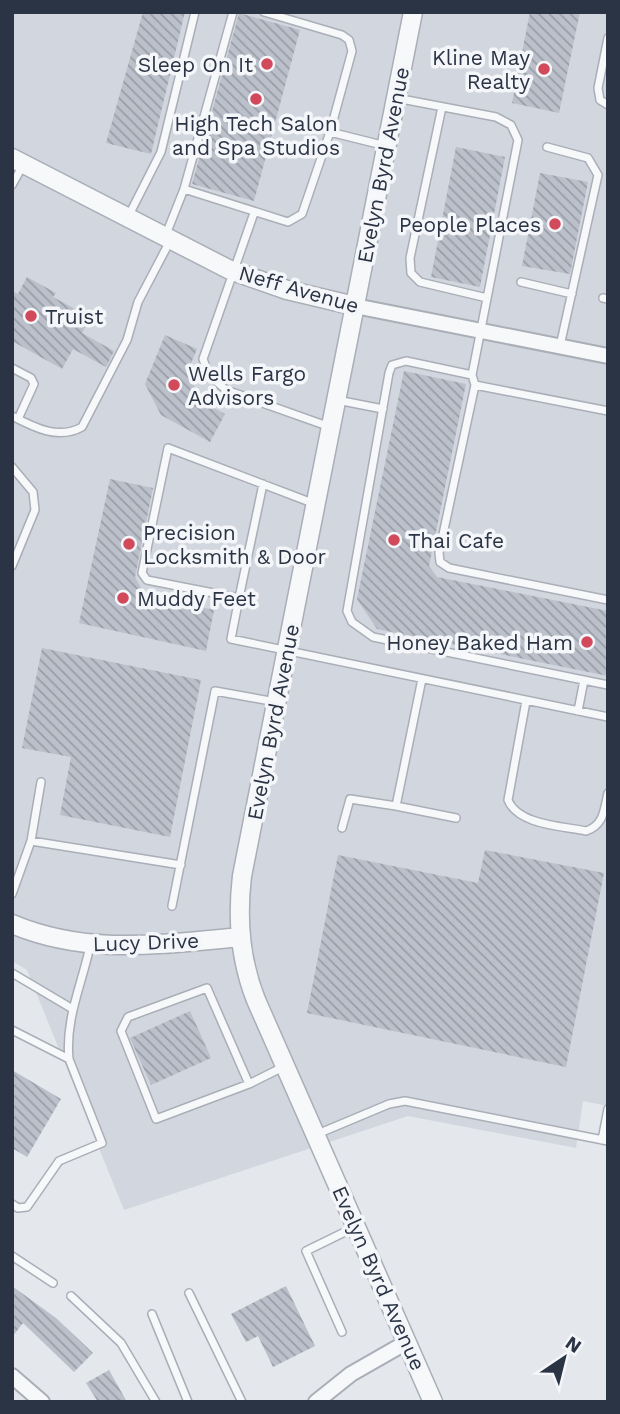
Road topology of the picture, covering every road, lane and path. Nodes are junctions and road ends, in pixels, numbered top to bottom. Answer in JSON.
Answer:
{"nodes":[{"id":1,"x":195,"y":12,"type":"edge"},
{"id":2,"x":233,"y":12,"type":"edge"},
{"id":3,"x":264,"y":12,"type":"edge"},
{"id":4,"x":413,"y":12,"type":"edge"},
{"id":5,"x":608,"y":38,"type":"edge"},
{"id":6,"x":396,"y":98,"type":"junction"},
{"id":7,"x":608,"y":105,"type":"edge"},
{"id":8,"x":442,"y":107,"type":"junction"},
{"id":9,"x":330,"y":132,"type":"junction"},
{"id":10,"x":387,"y":146,"type":"junction"},
{"id":11,"x":547,"y":147,"type":"dead end"},
{"id":12,"x":18,"y":161,"type":"edge"},
{"id":13,"x":12,"y":185,"type":"edge"},
{"id":14,"x":184,"y":189,"type":"junction"},
{"id":15,"x":254,"y":213,"type":"junction"},
{"id":16,"x":128,"y":218,"type":"junction"},
{"id":17,"x":168,"y":239,"type":"junction"},
{"id":18,"x":235,"y":272,"type":"junction"},
{"id":19,"x":521,"y":282,"type":"dead end"},
{"id":20,"x":572,"y":294,"type":"junction"},
{"id":21,"x":487,"y":298,"type":"junction"},
{"id":22,"x":355,"y":306,"type":"junction"},
{"id":23,"x":481,"y":331,"type":"junction"},
{"id":24,"x":560,"y":347,"type":"junction"},
{"id":25,"x":608,"y":356,"type":"edge"},
{"id":26,"x":12,"y":368,"type":"edge"},
{"id":27,"x":472,"y":375,"type":"junction"},
{"id":28,"x":475,"y":385,"type":"junction"},
{"id":29,"x":336,"y":400,"type":"junction"},
{"id":30,"x":383,"y":410,"type":"junction"},
{"id":31,"x":608,"y":411,"type":"edge"},
{"id":32,"x":15,"y":418,"type":"edge"},
{"id":33,"x":331,"y":427,"type":"junction"},
{"id":34,"x":12,"y":467,"type":"edge"},
{"id":35,"x":263,"y":484,"type":"junction"},
{"id":36,"x":316,"y":504,"type":"junction"},
{"id":37,"x":12,"y":566,"type":"edge"},
{"id":38,"x":239,"y":598,"type":"junction"},
{"id":39,"x":608,"y":600,"type":"edge"},
{"id":40,"x":287,"y":651,"type":"junction"},
{"id":41,"x":422,"y":679,"type":"junction"},
{"id":42,"x":584,"y":680,"type":"junction"},
{"id":43,"x":608,"y":685,"type":"edge"},
{"id":44,"x":526,"y":701,"type":"junction"},
{"id":45,"x":277,"y":702,"type":"junction"},
{"id":46,"x":578,"y":711,"type":"junction"},
{"id":47,"x":608,"y":717,"type":"edge"},
{"id":48,"x":41,"y":782,"type":"dead end"},
{"id":49,"x":608,"y":793,"type":"edge"},
{"id":50,"x":396,"y":806,"type":"junction"},
{"id":51,"x":457,"y":818,"type":"dead end"},
{"id":52,"x":342,"y":828,"type":"dead end"},
{"id":53,"x":31,"y":841,"type":"junction"},
{"id":54,"x":12,"y":862,"type":"edge"},
{"id":55,"x":181,"y":866,"type":"junction"},
{"id":56,"x":22,"y":867,"type":"junction"},
{"id":57,"x":12,"y":894,"type":"edge"},
{"id":58,"x":172,"y":906,"type":"dead end"},
{"id":59,"x":12,"y":924,"type":"edge"},
{"id":60,"x":241,"y":937,"type":"junction"},
{"id":61,"x":90,"y":946,"type":"junction"},
{"id":62,"x":12,"y":973,"type":"edge"},
{"id":63,"x":71,"y":1008,"type":"junction"},
{"id":64,"x":12,"y":1030,"type":"edge"},
{"id":65,"x":69,"y":1059,"type":"junction"},
{"id":66,"x":285,"y":1066,"type":"junction"},
{"id":67,"x":249,"y":1084,"type":"junction"},
{"id":68,"x":608,"y":1109,"type":"edge"},
{"id":69,"x":315,"y":1135,"type":"junction"},
{"id":70,"x":605,"y":1141,"type":"edge"},
{"id":71,"x":12,"y":1204,"type":"edge"},
{"id":72,"x":356,"y":1227,"type":"junction"},
{"id":73,"x":12,"y":1256,"type":"edge"},
{"id":74,"x":53,"y":1283,"type":"dead end"},
{"id":75,"x":189,"y":1293,"type":"dead end"},
{"id":76,"x":71,"y":1296,"type":"dead end"},
{"id":77,"x":152,"y":1314,"type":"dead end"},
{"id":78,"x":342,"y":1332,"type":"dead end"},
{"id":79,"x":407,"y":1342,"type":"junction"},
{"id":80,"x":12,"y":1376,"type":"edge"},
{"id":81,"x":41,"y":1402,"type":"edge"},
{"id":82,"x":156,"y":1402,"type":"edge"},
{"id":83,"x":188,"y":1402,"type":"edge"},
{"id":84,"x":242,"y":1402,"type":"edge"},
{"id":85,"x":316,"y":1402,"type":"edge"},
{"id":86,"x":433,"y":1402,"type":"edge"}],
"edges":[{"from":1,"to":16,"type":"lane"},
{"from":2,"to":14,"type":"lane"},
{"from":3,"to":9,"type":"lane"},
{"from":4,"to":6,"type":"street","name":"Evelyn Byrd Avenue"},
{"from":5,"to":7,"type":"lane"},
{"from":6,"to":8,"type":"lane"},
{"from":6,"to":10,"type":"street","name":"Evelyn Byrd Avenue"},
{"from":8,"to":21,"type":"lane"},
{"from":8,"to":21,"type":"lane"},
{"from":9,"to":10,"type":"lane"},
{"from":9,"to":15,"type":"lane"},
{"from":10,"to":22,"type":"street","name":"Evelyn Byrd Avenue"},
{"from":11,"to":20,"type":"lane"},
{"from":12,"to":13,"type":"lane"},
{"from":12,"to":16,"type":"street","name":"Neff Avenue"},
{"from":14,"to":15,"type":"lane"},
{"from":14,"to":17,"type":"lane"},
{"from":15,"to":18,"type":"lane"},
{"from":16,"to":17,"type":"street","name":"Neff Avenue"},
{"from":17,"to":18,"type":"street","name":"Neff Avenue"},
{"from":17,"to":32,"type":"lane"},
{"from":18,"to":22,"type":"street","name":"Neff Avenue"},
{"from":18,"to":33,"type":"lane"},
{"from":19,"to":20,"type":"lane"},
{"from":20,"to":24,"type":"lane"},
{"from":21,"to":23,"type":"lane"},
{"from":22,"to":23,"type":"street","name":"Neff Avenue"},
{"from":22,"to":29,"type":"street","name":"Evelyn Byrd Avenue"},
{"from":23,"to":24,"type":"street","name":"Neff Avenue"},
{"from":23,"to":27,"type":"lane"},
{"from":24,"to":25,"type":"street","name":"Neff Avenue"},
{"from":26,"to":32,"type":"lane"},
{"from":27,"to":28,"type":"lane"},
{"from":27,"to":30,"type":"lane"},
{"from":28,"to":31,"type":"lane"},
{"from":28,"to":39,"type":"lane"},
{"from":29,"to":30,"type":"lane"},
{"from":29,"to":33,"type":"street","name":"Evelyn Byrd Avenue"},
{"from":30,"to":42,"type":"lane"},
{"from":33,"to":36,"type":"street","name":"Evelyn Byrd Avenue"},
{"from":34,"to":37,"type":"lane"},
{"from":35,"to":36,"type":"lane"},
{"from":35,"to":38,"type":"lane"},
{"from":35,"to":38,"type":"lane"},
{"from":36,"to":40,"type":"street","name":"Evelyn Byrd Avenue"},
{"from":38,"to":40,"type":"lane"},
{"from":40,"to":41,"type":"lane"},
{"from":40,"to":45,"type":"street","name":"Evelyn Byrd Avenue"},
{"from":41,"to":44,"type":"lane"},
{"from":41,"to":50,"type":"lane"},
{"from":42,"to":43,"type":"lane"},
{"from":42,"to":46,"type":"lane"},
{"from":44,"to":46,"type":"lane"},
{"from":44,"to":49,"type":"lane"},
{"from":45,"to":55,"type":"lane"},
{"from":45,"to":60,"type":"street","name":"Evelyn Byrd Avenue"},
{"from":46,"to":47,"type":"lane"},
{"from":48,"to":53,"type":"lane"},
{"from":50,"to":51,"type":"lane"},
{"from":50,"to":52,"type":"lane"},
{"from":53,"to":55,"type":"lane"},
{"from":53,"to":56,"type":"lane"},
{"from":54,"to":56,"type":"lane"},
{"from":55,"to":58,"type":"lane"},
{"from":56,"to":57,"type":"lane"},
{"from":59,"to":61,"type":"street","name":"Lucy Drive"},
{"from":60,"to":61,"type":"street","name":"Lucy Drive"},
{"from":60,"to":66,"type":"street","name":"Evelyn Byrd Avenue"},
{"from":61,"to":63,"type":"lane"},
{"from":62,"to":63,"type":"lane"},
{"from":63,"to":65,"type":"lane"},
{"from":64,"to":65,"type":"lane"},
{"from":65,"to":71,"type":"lane"},
{"from":66,"to":67,"type":"lane"},
{"from":66,"to":69,"type":"street","name":"Evelyn Byrd Avenue"},
{"from":67,"to":67,"type":"lane"},
{"from":68,"to":70,"type":"lane"},
{"from":69,"to":70,"type":"lane"},
{"from":69,"to":72,"type":"street","name":"Evelyn Byrd Avenue"},
{"from":72,"to":78,"type":"lane"},
{"from":72,"to":79,"type":"street","name":"Evelyn Byrd Avenue"},
{"from":73,"to":74,"type":"lane"},
{"from":75,"to":84,"type":"lane"},
{"from":76,"to":82,"type":"lane"},
{"from":77,"to":83,"type":"lane"},
{"from":79,"to":85,"type":"street"},
{"from":79,"to":86,"type":"street","name":"Evelyn Byrd Avenue"},
{"from":80,"to":81,"type":"street"}]}
